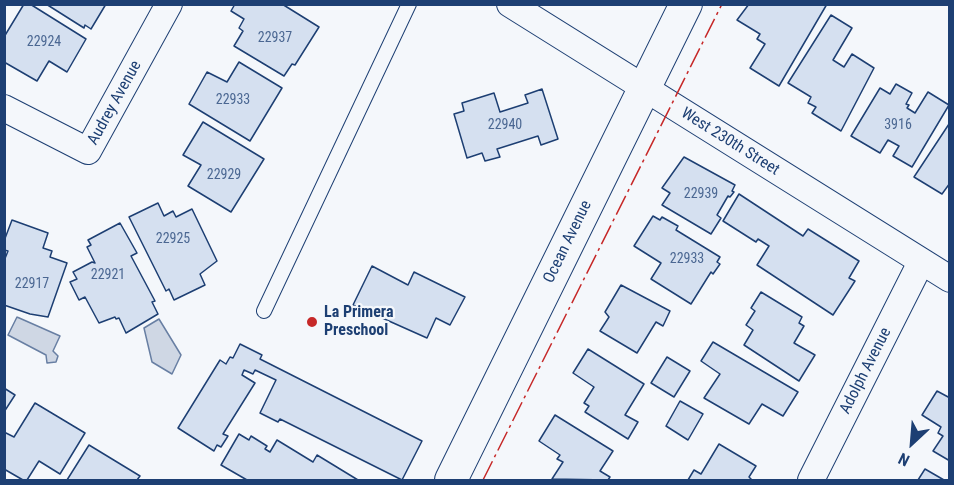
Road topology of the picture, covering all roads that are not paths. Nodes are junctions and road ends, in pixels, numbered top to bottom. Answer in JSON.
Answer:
{"nodes":[{"id":1,"x":169,"y":4,"type":"edge"},
{"id":2,"x":409,"y":4,"type":"edge"},
{"id":3,"x":510,"y":4,"type":"edge"},
{"id":4,"x":686,"y":4,"type":"edge"},
{"id":5,"x":643,"y":88,"type":"junction"},
{"id":6,"x":4,"y":108,"type":"edge"},
{"id":7,"x":921,"y":262,"type":"junction"},
{"id":8,"x":950,"y":279,"type":"edge"},
{"id":9,"x":264,"y":311,"type":"dead end"},
{"id":10,"x":451,"y":480,"type":"edge"},
{"id":11,"x":812,"y":480,"type":"edge"}],
"edges":[{"from":1,"to":6,"type":"street","name":"Audrey Avenue"},
{"from":2,"to":9,"type":"lane"},
{"from":3,"to":5,"type":"street","name":"West 230th Street"},
{"from":4,"to":5,"type":"street","name":"Ocean Avenue"},
{"from":5,"to":7,"type":"street","name":"West 230th Street"},
{"from":5,"to":10,"type":"street","name":"Ocean Avenue"},
{"from":7,"to":8,"type":"street","name":"West 230th Street"},
{"from":7,"to":11,"type":"street","name":"Adolph Avenue"}]}
